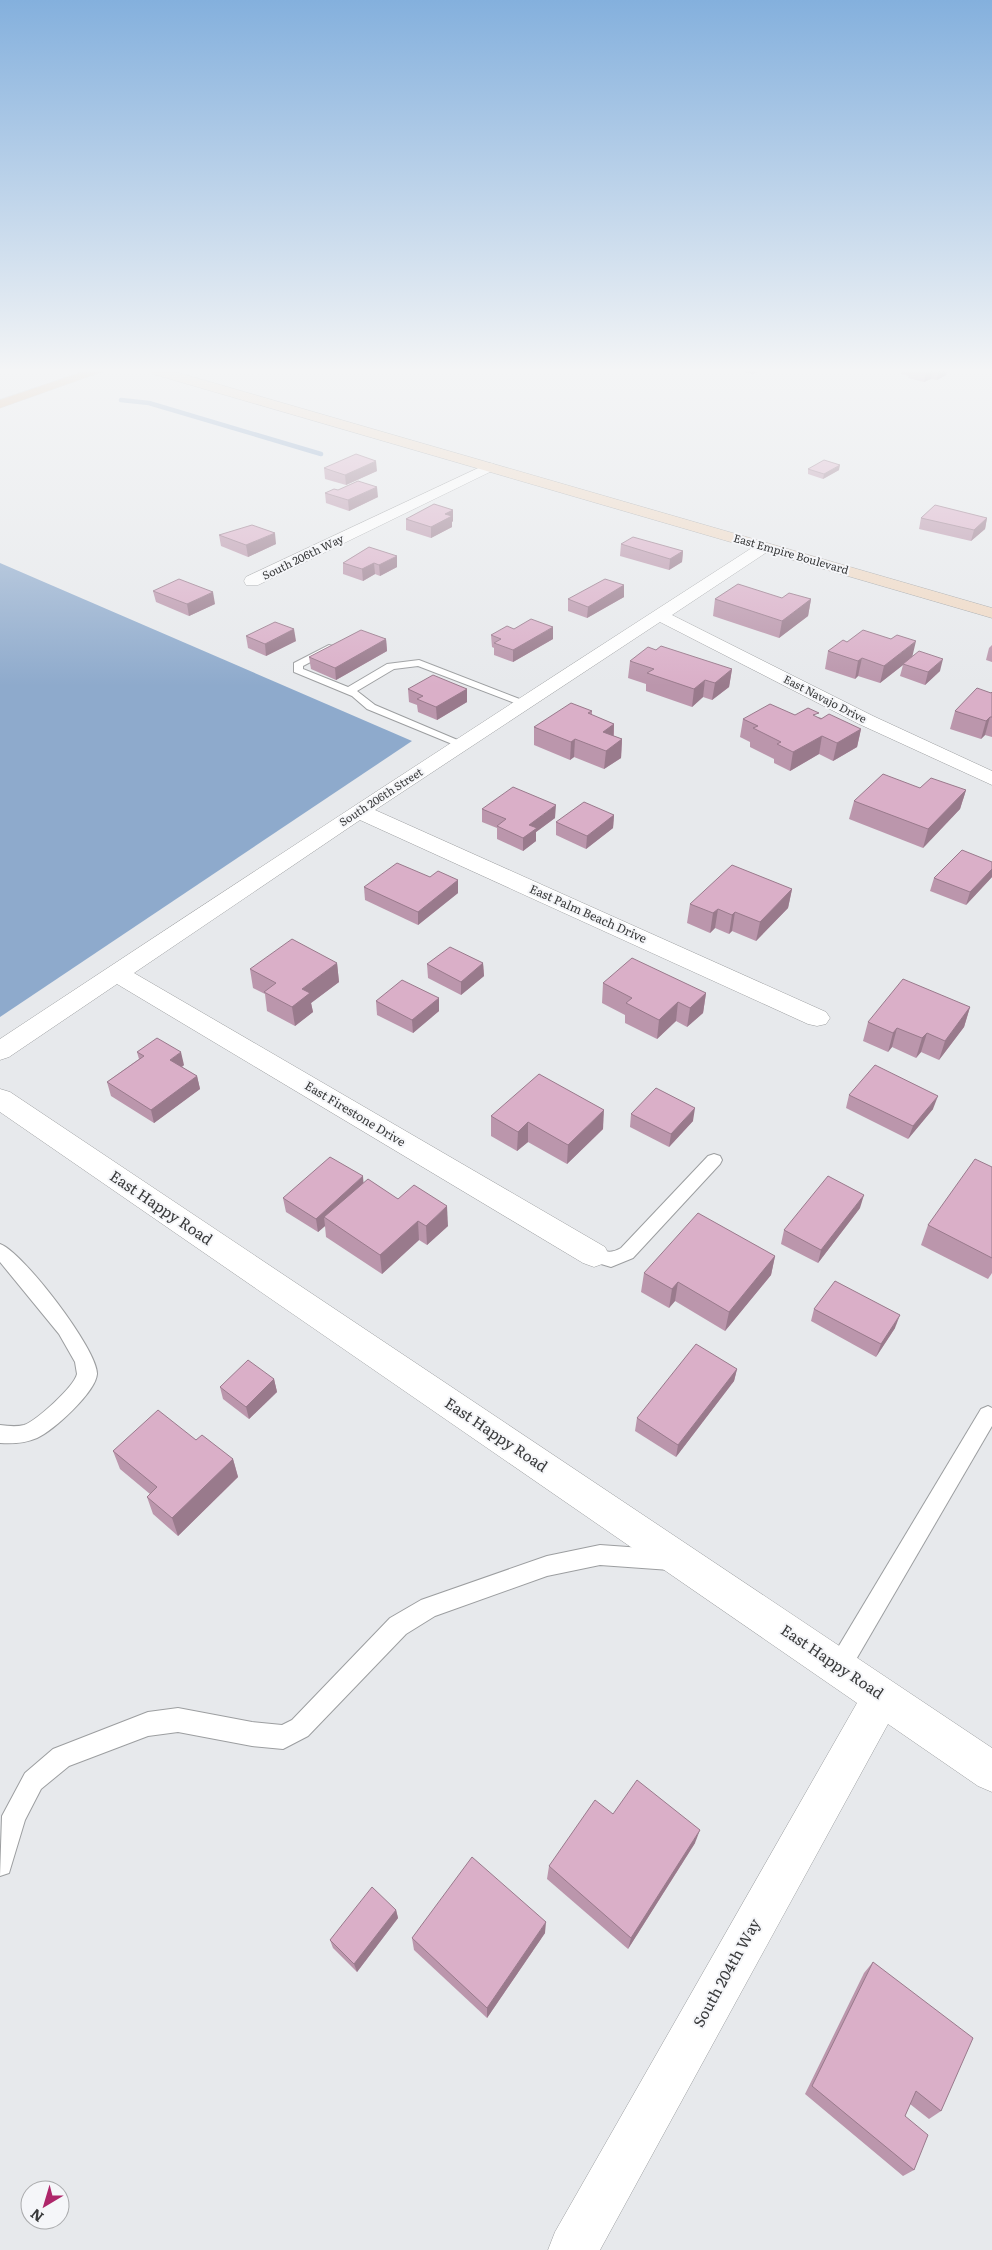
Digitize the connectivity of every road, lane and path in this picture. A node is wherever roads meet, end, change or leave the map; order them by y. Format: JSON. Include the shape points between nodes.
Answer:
{"nodes":[{"id":1,"x":470,"y":476,"type":"edge"},
{"id":2,"x":520,"y":476,"type":"edge"},
{"id":3,"x":764,"y":547,"type":"junction"},
{"id":4,"x":252,"y":582,"type":"dead end"},
{"id":5,"x":992,"y":613,"type":"edge"},
{"id":6,"x":659,"y":615,"type":"junction"},
{"id":7,"x":338,"y":643,"type":"edge"},
{"id":8,"x":349,"y":691,"type":"junction"},
{"id":9,"x":524,"y":703,"type":"junction"},
{"id":10,"x":461,"y":744,"type":"junction"},
{"id":11,"x":992,"y":779,"type":"edge"},
{"id":12,"x":359,"y":811,"type":"junction"},
{"id":13,"x":115,"y":972,"type":"junction"},
{"id":14,"x":817,"y":1018,"type":"dead end"},
{"id":15,"x":0,"y":1051,"type":"edge"},
{"id":16,"x":0,"y":1099,"type":"edge"},
{"id":17,"x":714,"y":1160,"type":"dead end"},
{"id":18,"x":0,"y":1252,"type":"edge"},
{"id":19,"x":594,"y":1255,"type":"joint"},
{"id":20,"x":988,"y":1416,"type":"dead end"},
{"id":21,"x":0,"y":1434,"type":"edge"},
{"id":22,"x":682,"y":1561,"type":"junction"},
{"id":23,"x":839,"y":1668,"type":"junction"},
{"id":24,"x":882,"y":1696,"type":"junction"},
{"id":25,"x":992,"y":1772,"type":"edge"},
{"id":26,"x":0,"y":1864,"type":"edge"},
{"id":27,"x":573,"y":2250,"type":"edge"}],
"edges":[{"from":1,"to":4,"type":"street","name":"South 206th Way"},
{"from":2,"to":3,"type":"main road","name":"East Empire Boulevard"},
{"from":3,"to":5,"type":"main road","name":"East Empire Boulevard"},
{"from":3,"to":6,"type":"street","name":"South 206th Street"},
{"from":6,"to":9,"type":"street","name":"South 206th Street"},
{"from":6,"to":11,"type":"street","name":"East Navajo Drive","via":[[866,720]]},
{"from":7,"to":8,"type":"lane","via":[[298,665],[298,670]]},
{"from":8,"to":9,"type":"lane","via":[[391,666],[419,663]]},
{"from":8,"to":10,"type":"lane","via":[[371,707]]},
{"from":9,"to":10,"type":"street","name":"South 206th Street"},
{"from":10,"to":12,"type":"street","name":"South 206th Street"},
{"from":12,"to":13,"type":"street","name":"South 206th Street"},
{"from":12,"to":14,"type":"street","name":"East Palm Beach Drive"},
{"from":13,"to":15,"type":"street","name":"South 206th Street"},
{"from":13,"to":19,"type":"street","name":"East Firestone Drive"},
{"from":16,"to":22,"type":"street","name":"East Happy Road"},
{"from":17,"to":19,"type":"lane","via":[[627,1253],[616,1260],[605,1261]]},
{"from":18,"to":21,"type":"lane","via":[[24,1274],[79,1346],[87,1364],[84,1384],[44,1424],[18,1436]]},
{"from":20,"to":23,"type":"lane"},
{"from":22,"to":23,"type":"street","name":"East Happy Road"},
{"from":22,"to":26,"type":"lane","via":[[600,1555],[547,1566],[429,1608],[398,1626],[300,1728],[283,1737],[178,1720],[148,1724],[61,1757],[33,1782],[14,1816]]},
{"from":23,"to":24,"type":"street","name":"East Happy Road"},
{"from":24,"to":25,"type":"street","name":"East Happy Road"},
{"from":24,"to":27,"type":"street","name":"South 204th Way"}]}
